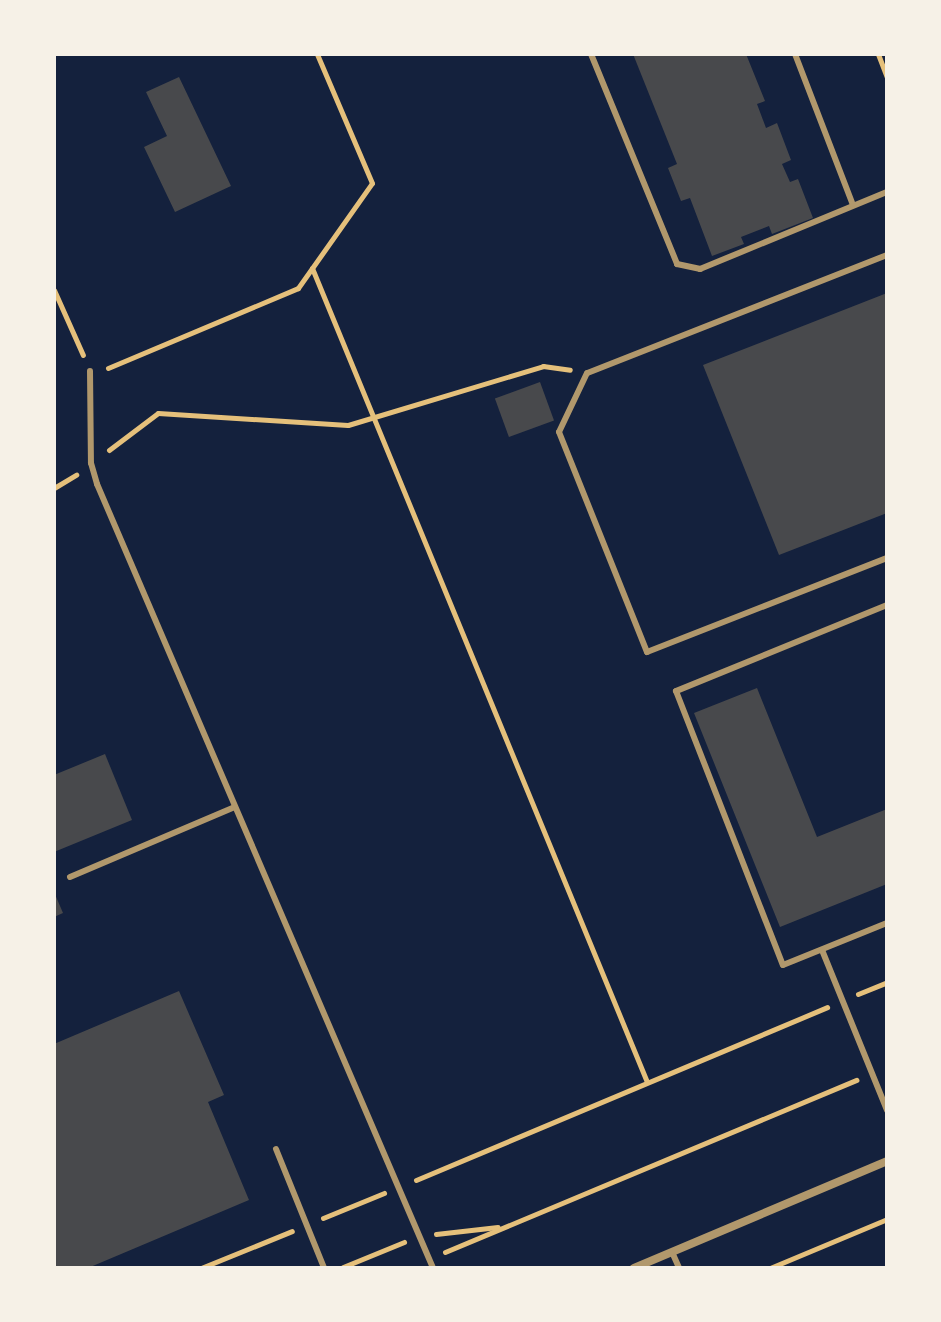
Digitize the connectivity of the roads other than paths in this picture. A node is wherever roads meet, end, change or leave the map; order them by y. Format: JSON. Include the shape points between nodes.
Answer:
{"nodes":[{"id":1,"x":591,"y":54,"type":"edge"},
{"id":2,"x":795,"y":54,"type":"edge"},
{"id":3,"x":887,"y":192,"type":"edge"},
{"id":4,"x":853,"y":205,"type":"junction"},
{"id":5,"x":887,"y":255,"type":"edge"},
{"id":6,"x":90,"y":373,"type":"road end"},
{"id":7,"x":887,"y":558,"type":"edge"},
{"id":8,"x":887,"y":605,"type":"edge"},
{"id":9,"x":235,"y":807,"type":"junction"},
{"id":10,"x":70,"y":877,"type":"dead end"},
{"id":11,"x":887,"y":923,"type":"edge"},
{"id":12,"x":822,"y":950,"type":"junction"},
{"id":13,"x":887,"y":1110,"type":"edge"},
{"id":14,"x":276,"y":1149,"type":"dead end"},
{"id":15,"x":887,"y":1161,"type":"edge"},
{"id":16,"x":672,"y":1252,"type":"junction"},
{"id":17,"x":324,"y":1268,"type":"edge"},
{"id":18,"x":433,"y":1268,"type":"edge"},
{"id":19,"x":634,"y":1268,"type":"edge"},
{"id":20,"x":679,"y":1268,"type":"edge"}],
"edges":[{"from":1,"to":4,"type":"lane","via":[[677,264],[700,269]]},
{"from":2,"to":4,"type":"lane"},
{"from":3,"to":4,"type":"lane"},
{"from":5,"to":7,"type":"lane","via":[[587,373],[559,432],[647,652]]},
{"from":6,"to":9,"type":"lane","via":[[91,463]]},
{"from":8,"to":12,"type":"lane","via":[[676,691],[783,965]]},
{"from":9,"to":10,"type":"lane"},
{"from":9,"to":18,"type":"lane"},
{"from":11,"to":12,"type":"lane"},
{"from":12,"to":13,"type":"lane"},
{"from":14,"to":17,"type":"lane"},
{"from":15,"to":16,"type":"street"},
{"from":16,"to":19,"type":"street"},
{"from":16,"to":20,"type":"lane"}]}
